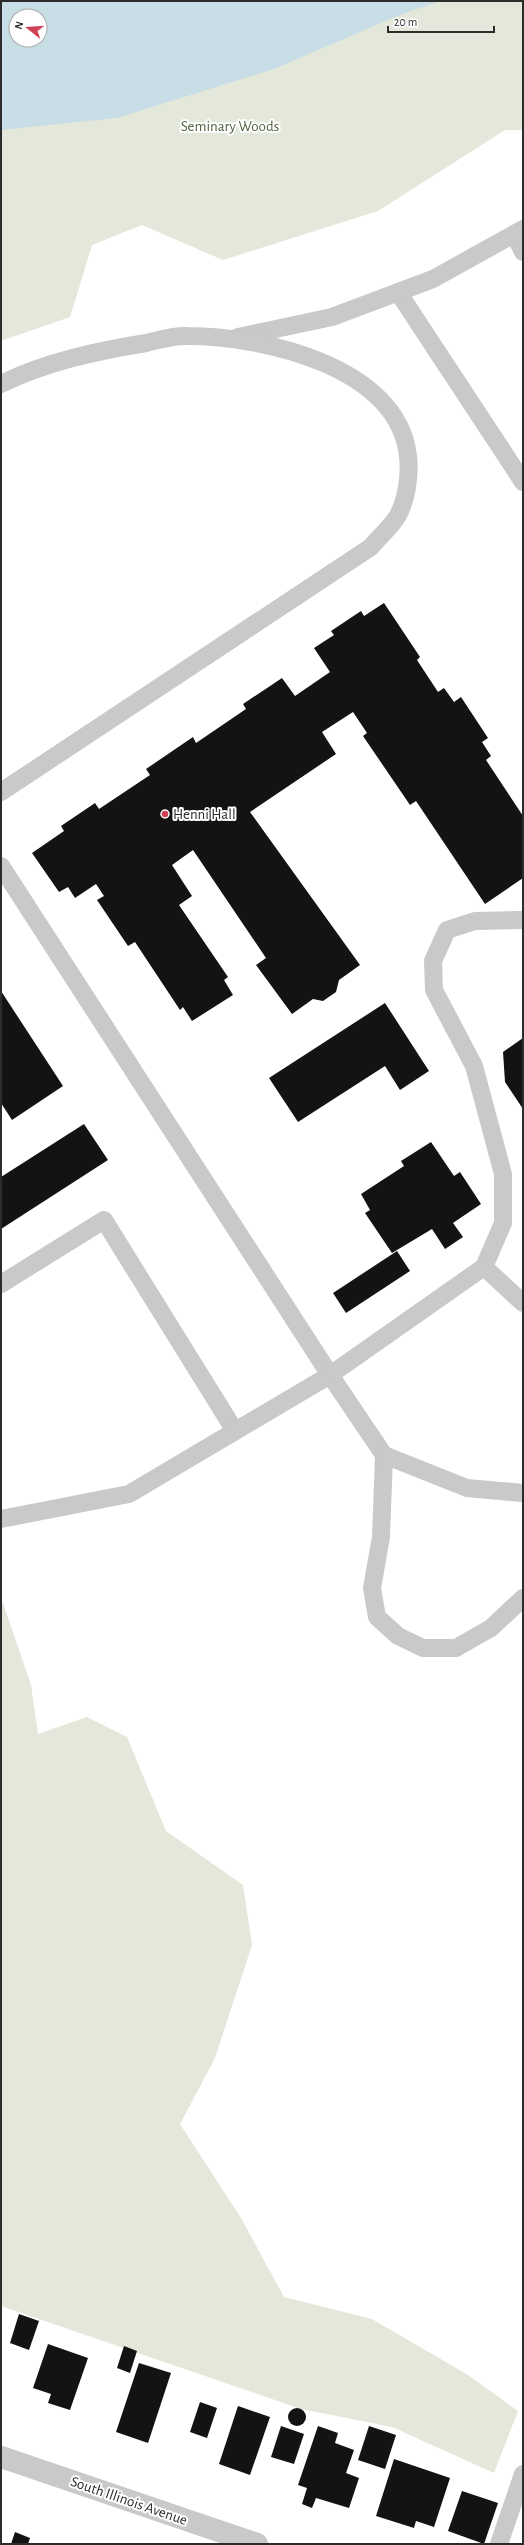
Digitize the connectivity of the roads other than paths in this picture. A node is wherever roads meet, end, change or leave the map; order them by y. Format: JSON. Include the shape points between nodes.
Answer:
{"nodes":[{"id":1,"x":518,"y":231,"type":"edge"},
{"id":2,"x":523,"y":252,"type":"edge"},
{"id":3,"x":398,"y":292,"type":"junction"},
{"id":4,"x":234,"y":338,"type":"junction"},
{"id":5,"x":1,"y":384,"type":"edge"},
{"id":6,"x":523,"y":482,"type":"edge"},
{"id":7,"x":1,"y":792,"type":"edge"},
{"id":8,"x":1,"y":866,"type":"edge"},
{"id":9,"x":523,"y":920,"type":"edge"},
{"id":10,"x":484,"y":1267,"type":"junction"},
{"id":11,"x":1,"y":1284,"type":"edge"},
{"id":12,"x":523,"y":1303,"type":"edge"},
{"id":13,"x":330,"y":1376,"type":"junction"},
{"id":14,"x":235,"y":1431,"type":"junction"},
{"id":15,"x":384,"y":1455,"type":"junction"},
{"id":16,"x":523,"y":1493,"type":"edge"},
{"id":17,"x":1,"y":1519,"type":"edge"},
{"id":18,"x":523,"y":1598,"type":"edge"},
{"id":19,"x":1,"y":2457,"type":"edge"},
{"id":20,"x":523,"y":2474,"type":"edge"},
{"id":21,"x":257,"y":2544,"type":"edge"},
{"id":22,"x":499,"y":2544,"type":"edge"}],
"edges":[{"from":1,"to":2,"type":"lane"},
{"from":1,"to":3,"type":"lane","via":[[433,279]]},
{"from":3,"to":4,"type":"lane","via":[[332,317]]},
{"from":3,"to":6,"type":"lane"},
{"from":4,"to":5,"type":"lane","via":[[186,336],[92,352]]},
{"from":4,"to":7,"type":"lane","via":[[306,356],[351,376],[385,403],[406,439],[410,475],[397,516],[371,547]]},
{"from":8,"to":13,"type":"lane"},
{"from":9,"to":10,"type":"lane","via":[[476,921],[447,930],[433,962],[434,990],[474,1066],[503,1174],[503,1223]]},
{"from":10,"to":12,"type":"lane"},
{"from":10,"to":13,"type":"lane"},
{"from":11,"to":14,"type":"lane","via":[[104,1220]]},
{"from":13,"to":14,"type":"lane"},
{"from":13,"to":15,"type":"lane"},
{"from":14,"to":17,"type":"lane","via":[[129,1494]]},
{"from":15,"to":16,"type":"lane","via":[[467,1488]]},
{"from":15,"to":18,"type":"lane","via":[[381,1537],[372,1588],[377,1617],[398,1636],[423,1648],[456,1648],[491,1628]]},
{"from":19,"to":21,"type":"street","name":"South Illinois Avenue"},
{"from":20,"to":22,"type":"lane"}]}
